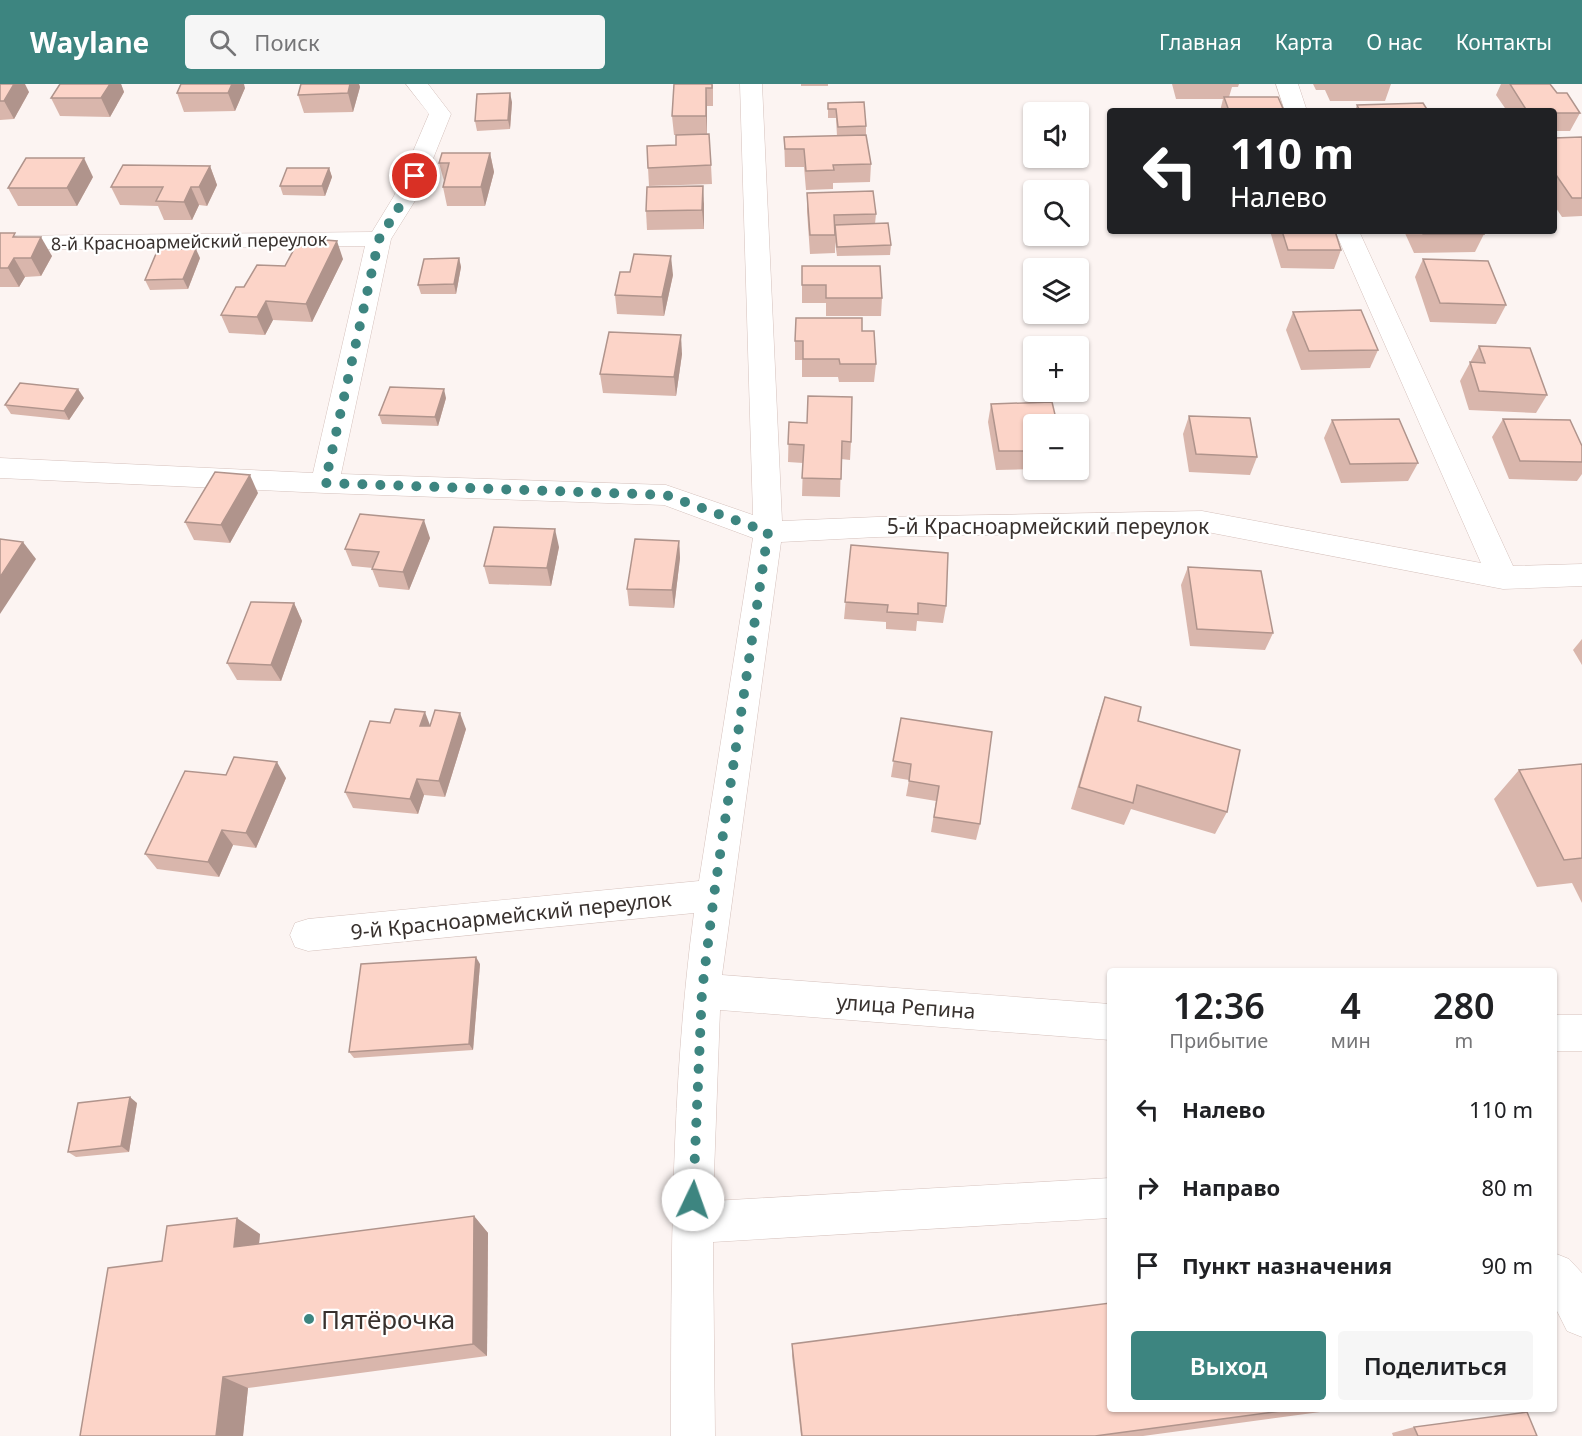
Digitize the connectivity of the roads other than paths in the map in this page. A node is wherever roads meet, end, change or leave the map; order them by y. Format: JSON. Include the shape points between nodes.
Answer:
{"nodes":[{"id":1,"x":417,"y":84,"type":"edge"},
{"id":2,"x":751,"y":84,"type":"edge"},
{"id":3,"x":1287,"y":84,"type":"edge"},
{"id":4,"x":1295,"y":108,"type":"edge"},
{"id":5,"x":1348,"y":234,"type":"edge"},
{"id":6,"x":379,"y":239,"type":"junction"},
{"id":7,"x":0,"y":243,"type":"edge"},
{"id":8,"x":0,"y":468,"type":"edge"},
{"id":9,"x":325,"y":483,"type":"junction"},
{"id":10,"x":768,"y":532,"type":"junction"},
{"id":11,"x":1582,"y":575,"type":"edge"},
{"id":12,"x":1503,"y":578,"type":"junction"},
{"id":13,"x":714,"y":895,"type":"junction"},
{"id":14,"x":308,"y":935,"type":"dead end"},
{"id":15,"x":702,"y":991,"type":"junction"},
{"id":16,"x":1107,"y":1022,"type":"edge"},
{"id":17,"x":1557,"y":1033,"type":"edge"},
{"id":18,"x":1582,"y":1033,"type":"edge"},
{"id":19,"x":1107,"y":1198,"type":"edge"},
{"id":20,"x":692,"y":1223,"type":"junction"},
{"id":21,"x":1557,"y":1277,"type":"edge"},
{"id":22,"x":1582,"y":1316,"type":"edge"},
{"id":23,"x":693,"y":1436,"type":"edge"}],
"edges":[{"from":1,"to":6,"type":"street","via":[[440,114],[406,196]]},
{"from":2,"to":10,"type":"street"},
{"from":3,"to":4,"type":"street"},
{"from":5,"to":12,"type":"street"},
{"from":6,"to":7,"type":"street","name":"8-й Красноармейский переулок"},
{"from":6,"to":9,"type":"street"},
{"from":8,"to":9,"type":"street"},
{"from":9,"to":10,"type":"street","via":[[666,495]]},
{"from":10,"to":12,"type":"street","name":"5-й Красноармейский переулок","via":[[1202,521]]},
{"from":10,"to":13,"type":"street"},
{"from":11,"to":12,"type":"street","name":"5-й Красноармейский переулок"},
{"from":13,"to":14,"type":"street","name":"9-й Красноармейский переулок"},
{"from":13,"to":15,"type":"street"},
{"from":15,"to":16,"type":"street","name":"улица Репина"},
{"from":15,"to":20,"type":"street"},
{"from":17,"to":18,"type":"street"},
{"from":19,"to":20,"type":"street"},
{"from":20,"to":23,"type":"street"},
{"from":21,"to":22,"type":"street","via":[[1573,1294]]}]}
